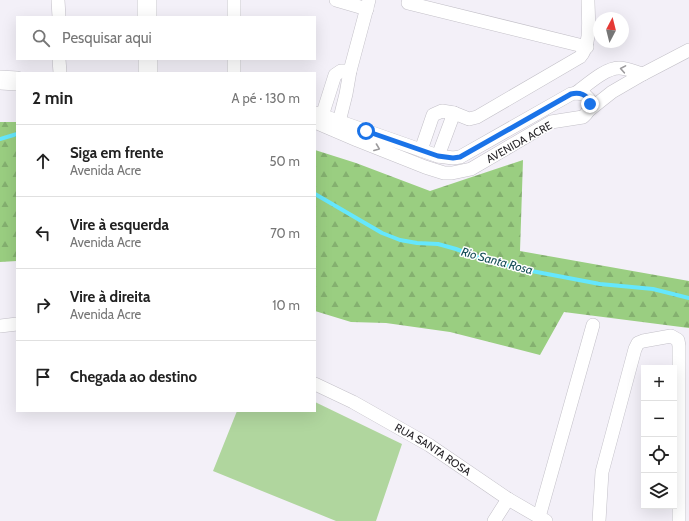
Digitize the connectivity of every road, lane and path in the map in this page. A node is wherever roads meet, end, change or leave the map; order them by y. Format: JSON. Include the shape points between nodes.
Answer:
{"nodes":[{"id":1,"x":58,"y":0,"type":"edge"},
{"id":2,"x":147,"y":0,"type":"edge"},
{"id":3,"x":234,"y":0,"type":"edge"},
{"id":4,"x":336,"y":0,"type":"edge"},
{"id":5,"x":588,"y":0,"type":"edge"},
{"id":6,"x":408,"y":2,"type":"dead end"},
{"id":7,"x":368,"y":4,"type":"edge"},
{"id":8,"x":59,"y":16,"type":"edge"},
{"id":9,"x":147,"y":16,"type":"edge"},
{"id":10,"x":234,"y":16,"type":"edge"},
{"id":11,"x":587,"y":47,"type":"junction"},
{"id":12,"x":689,"y":50,"type":"edge"},
{"id":13,"x":60,"y":60,"type":"edge"},
{"id":14,"x":148,"y":60,"type":"edge"},
{"id":15,"x":234,"y":60,"type":"edge"},
{"id":16,"x":350,"y":71,"type":"junction"},
{"id":17,"x":60,"y":72,"type":"edge"},
{"id":18,"x":148,"y":72,"type":"edge"},
{"id":19,"x":234,"y":72,"type":"edge"},
{"id":20,"x":603,"y":73,"type":"junction"},
{"id":21,"x":643,"y":74,"type":"junction"},
{"id":22,"x":0,"y":80,"type":"edge"},
{"id":23,"x":16,"y":81,"type":"edge"},
{"id":24,"x":612,"y":92,"type":"junction"},
{"id":25,"x":576,"y":93,"type":"junction"},
{"id":26,"x":588,"y":111,"type":"junction"},
{"id":27,"x":454,"y":113,"type":"junction"},
{"id":28,"x":317,"y":117,"type":"edge"},
{"id":29,"x":339,"y":122,"type":"junction"},
{"id":30,"x":420,"y":150,"type":"junction"},
{"id":31,"x":438,"y":156,"type":"junction"},
{"id":32,"x":16,"y":324,"type":"edge"},
{"id":33,"x":593,"y":325,"type":"dead end"},
{"id":34,"x":0,"y":326,"type":"edge"},
{"id":35,"x":316,"y":384,"type":"edge"},
{"id":36,"x":508,"y":499,"type":"junction"},
{"id":37,"x":543,"y":519,"type":"edge"},
{"id":38,"x":494,"y":521,"type":"edge"},
{"id":39,"x":599,"y":521,"type":"edge"},
{"id":40,"x":679,"y":521,"type":"edge"}],
"edges":[{"from":1,"to":8,"type":"street"},
{"from":2,"to":9,"type":"main road"},
{"from":3,"to":10,"type":"street"},
{"from":4,"to":7,"type":"street"},
{"from":5,"to":11,"type":"street"},
{"from":6,"to":11,"type":"street"},
{"from":7,"to":16,"type":"street"},
{"from":11,"to":27,"type":"street","via":[[580,57],[477,117],[469,118]]},
{"from":12,"to":21,"type":"street","name":"AVENIDA ACRE"},
{"from":13,"to":17,"type":"street"},
{"from":14,"to":18,"type":"main road"},
{"from":15,"to":19,"type":"street"},
{"from":16,"to":28,"type":"street","via":[[341,71],[335,75]]},
{"from":16,"to":29,"type":"street"},
{"from":21,"to":20,"type":"street","one_way":true,"via":[[621,68]]},
{"from":20,"to":24,"type":"street"},
{"from":20,"to":25,"type":"street","name":"AVENIDA ACRE"},
{"from":21,"to":24,"type":"street","name":"AVENIDA ACRE"},
{"from":22,"to":23,"type":"main road"},
{"from":24,"to":26,"type":"street","name":"AVENIDA ACRE"},
{"from":25,"to":26,"type":"street","via":[[584,94],[589,99]]},
{"from":25,"to":31,"type":"street","name":"AVENIDA ACRE","via":[[460,157]]},
{"from":28,"to":26,"type":"street","name":"AVENIDA ACRE","one_way":true,"via":[[357,140],[425,167],[452,173],[471,169],[551,122],[583,117]]},
{"from":27,"to":30,"type":"street","via":[[442,111],[434,115]]},
{"from":27,"to":31,"type":"street"},
{"from":28,"to":29,"type":"street","name":"AVENIDA ACRE"},
{"from":29,"to":30,"type":"street","name":"AVENIDA ACRE"},
{"from":30,"to":31,"type":"street","name":"AVENIDA ACRE"},
{"from":32,"to":34,"type":"street"},
{"from":33,"to":37,"type":"street"},
{"from":35,"to":36,"type":"street","name":"RUA SANTA ROSA","via":[[353,402],[429,445]]},
{"from":36,"to":37,"type":"street","name":"RUA SANTA ROSA"},
{"from":36,"to":38,"type":"street"},
{"from":39,"to":40,"type":"street","via":[[602,472],[635,349],[638,343],[643,341],[671,336],[678,340],[679,346]]}]}
